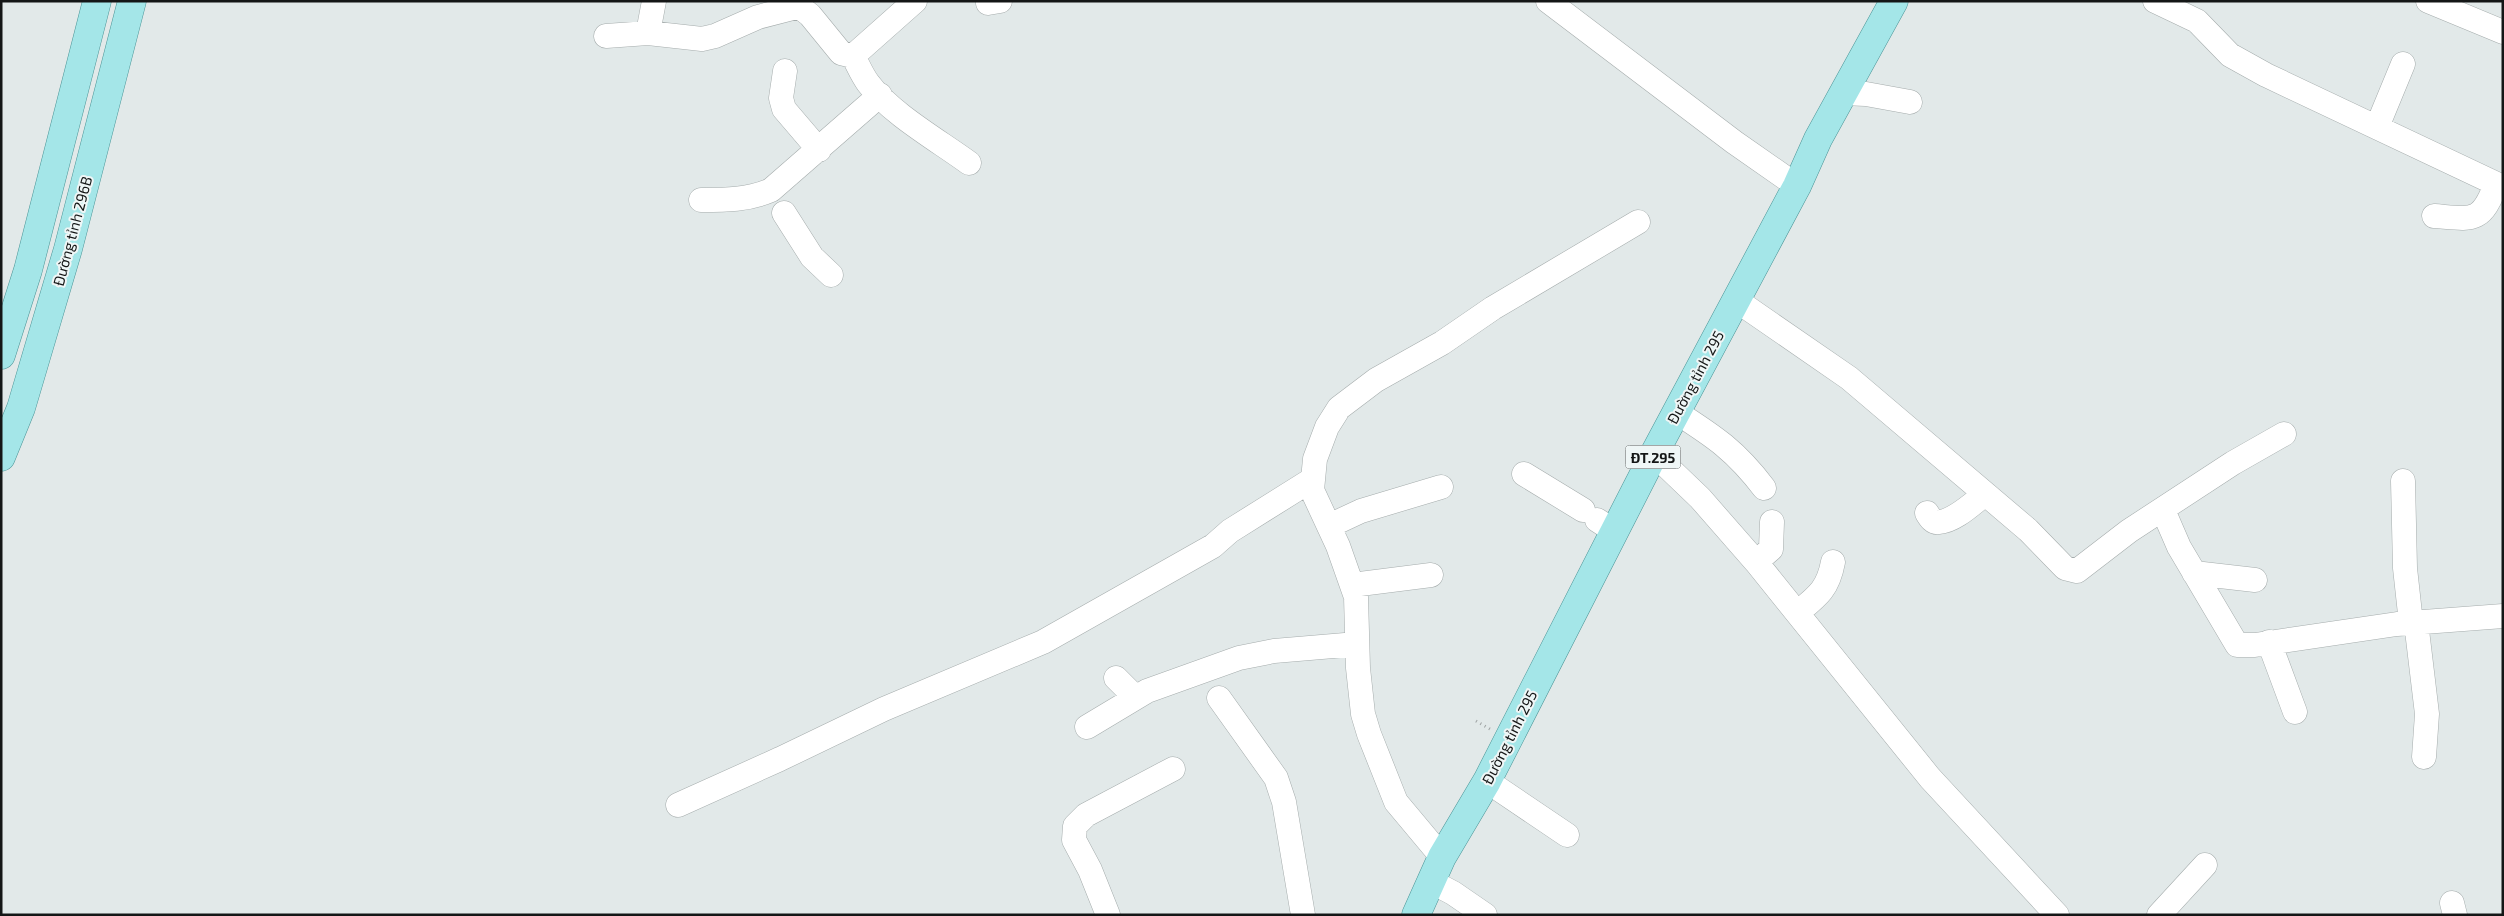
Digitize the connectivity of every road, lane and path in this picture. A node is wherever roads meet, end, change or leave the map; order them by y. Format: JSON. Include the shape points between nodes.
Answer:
{"nodes":[{"id":1,"x":96,"y":1,"type":"edge"},
{"id":2,"x":132,"y":1,"type":"edge"},
{"id":3,"x":654,"y":1,"type":"edge"},
{"id":4,"x":915,"y":1,"type":"edge"},
{"id":5,"x":1548,"y":1,"type":"edge"},
{"id":6,"x":1894,"y":1,"type":"edge"},
{"id":7,"x":2155,"y":1,"type":"edge"},
{"id":8,"x":2428,"y":1,"type":"edge"},
{"id":9,"x":794,"y":4,"type":"edge"},
{"id":10,"x":2503,"y":32,"type":"edge"},
{"id":11,"x":648,"y":34,"type":"junction"},
{"id":12,"x":606,"y":36,"type":"dead end"},
{"id":13,"x":853,"y":56,"type":"junction"},
{"id":14,"x":2403,"y":64,"type":"dead end"},
{"id":15,"x":785,"y":71,"type":"dead end"},
{"id":16,"x":1843,"y":93,"type":"junction"},
{"id":17,"x":880,"y":95,"type":"junction"},
{"id":18,"x":1910,"y":102,"type":"dead end"},
{"id":19,"x":2377,"y":127,"type":"junction"},
{"id":20,"x":819,"y":150,"type":"junction"},
{"id":21,"x":969,"y":163,"type":"dead end"},
{"id":22,"x":1797,"y":186,"type":"junction"},
{"id":23,"x":2499,"y":186,"type":"edge"},
{"id":24,"x":701,"y":200,"type":"dead end"},
{"id":25,"x":778,"y":201,"type":"junction"},
{"id":26,"x":2434,"y":216,"type":"dead end"},
{"id":27,"x":1638,"y":222,"type":"dead end"},
{"id":28,"x":831,"y":275,"type":"dead end"},
{"id":29,"x":1736,"y":300,"type":"junction"},
{"id":30,"x":1,"y":355,"type":"edge"},
{"id":31,"x":1676,"y":412,"type":"junction"},
{"id":32,"x":2284,"y":434,"type":"dead end"},
{"id":33,"x":1654,"y":454,"type":"junction"},
{"id":34,"x":1,"y":457,"type":"edge"},
{"id":35,"x":1524,"y":474,"type":"dead end"},
{"id":36,"x":1313,"y":479,"type":"junction"},
{"id":37,"x":2403,"y":481,"type":"dead end"},
{"id":38,"x":1441,"y":487,"type":"dead end"},
{"id":39,"x":1764,"y":488,"type":"dead end"},
{"id":40,"x":1985,"y":494,"type":"junction"},
{"id":41,"x":2163,"y":510,"type":"junction"},
{"id":42,"x":1927,"y":513,"type":"dead end"},
{"id":43,"x":1598,"y":520,"type":"junction"},
{"id":44,"x":1772,"y":522,"type":"dead end"},
{"id":45,"x":1329,"y":526,"type":"junction"},
{"id":46,"x":1756,"y":562,"type":"junction"},
{"id":47,"x":1833,"y":562,"type":"dead end"},
{"id":48,"x":2194,"y":573,"type":"junction"},
{"id":49,"x":1431,"y":575,"type":"dead end"},
{"id":50,"x":2255,"y":580,"type":"dead end"},
{"id":51,"x":1352,"y":585,"type":"junction"},
{"id":52,"x":1797,"y":613,"type":"junction"},
{"id":53,"x":2503,"y":616,"type":"edge"},
{"id":54,"x":2414,"y":622,"type":"junction"},
{"id":55,"x":2269,"y":642,"type":"junction"},
{"id":56,"x":1357,"y":644,"type":"junction"},
{"id":57,"x":1116,"y":678,"type":"dead end"},
{"id":58,"x":1135,"y":697,"type":"junction"},
{"id":59,"x":1219,"y":698,"type":"dead end"},
{"id":60,"x":2295,"y":712,"type":"dead end"},
{"id":61,"x":1087,"y":728,"type":"dead end"},
{"id":62,"x":2424,"y":757,"type":"dead end"},
{"id":63,"x":1173,"y":769,"type":"dead end"},
{"id":64,"x":1487,"y":780,"type":"junction"},
{"id":65,"x":678,"y":805,"type":"dead end"},
{"id":66,"x":1568,"y":835,"type":"dead end"},
{"id":67,"x":1442,"y":857,"type":"junction"},
{"id":68,"x":2205,"y":864,"type":"dead end"},
{"id":69,"x":1432,"y":882,"type":"junction"},
{"id":70,"x":1108,"y":915,"type":"edge"},
{"id":71,"x":1303,"y":915,"type":"edge"},
{"id":72,"x":1416,"y":915,"type":"edge"},
{"id":73,"x":1485,"y":915,"type":"edge"},
{"id":74,"x":2058,"y":915,"type":"edge"},
{"id":75,"x":2159,"y":915,"type":"edge"}],
"edges":[{"from":1,"to":30,"type":"main road","via":[[28,270]]},
{"from":2,"to":34,"type":"main road","name":"Đường tỉnh 296B","via":[[68,249],[21,408]]},
{"from":3,"to":11,"type":"street"},
{"from":4,"to":13,"type":"street"},
{"from":5,"to":22,"type":"street"},
{"from":6,"to":16,"type":"main road","name":"Đường tỉnh 295","number":"ĐT.295"},
{"from":7,"to":19,"type":"street","via":[[2197,21],[2230,55]]},
{"from":8,"to":10,"type":"street"},
{"from":9,"to":11,"type":"street","via":[[702,39]]},
{"from":9,"to":13,"type":"street","via":[[810,15],[842,53]]},
{"from":11,"to":12,"type":"street"},
{"from":13,"to":17,"type":"street","via":[[869,84]]},
{"from":14,"to":19,"type":"street"},
{"from":15,"to":20,"type":"street","via":[[781,98],[784,109]]},
{"from":16,"to":18,"type":"street"},
{"from":16,"to":22,"type":"main road","name":"Đường tỉnh 295","number":"ĐT.295"},
{"from":17,"to":20,"type":"street"},
{"from":17,"to":21,"type":"street"},
{"from":19,"to":23,"type":"street"},
{"from":20,"to":25,"type":"street"},
{"from":22,"to":29,"type":"main road","name":"Đường tỉnh 295","number":"ĐT.295"},
{"from":23,"to":26,"type":"street","via":[[2480,215],[2466,219]]},
{"from":24,"to":25,"type":"street","via":[[758,196]]},
{"from":25,"to":28,"type":"street","via":[[812,257]]},
{"from":27,"to":36,"type":"street","via":[[1376,380],[1339,408],[1327,426],[1315,459]]},
{"from":29,"to":31,"type":"main road","name":"Đường tỉnh 295","number":"ĐT.295"},
{"from":29,"to":40,"type":"street","via":[[1849,378]]},
{"from":31,"to":33,"type":"main road","name":"Đường tỉnh 295","number":"ĐT.295"},
{"from":31,"to":39,"type":"street","via":[[1722,442],[1745,463]]},
{"from":32,"to":41,"type":"street","via":[[2233,463]]},
{"from":33,"to":43,"type":"main road","name":"Đường tỉnh 295","number":"ĐT.295"},
{"from":33,"to":46,"type":"street","via":[[1700,498]]},
{"from":35,"to":43,"type":"street"},
{"from":36,"to":45,"type":"street","via":[[1312,490]]},
{"from":36,"to":65,"type":"street","via":[[1230,531],[1214,546],[1043,642],[884,709]]},
{"from":37,"to":54,"type":"street","via":[[2405,568]]},
{"from":38,"to":45,"type":"street","via":[[1361,511]]},
{"from":40,"to":41,"type":"street","via":[[2028,530],[2065,568],[2077,571],[2129,531]]},
{"from":40,"to":42,"type":"street","via":[[1939,522],[1933,521]]},
{"from":41,"to":48,"type":"street"},
{"from":43,"to":64,"type":"main road","name":"Đường tỉnh 295","number":"ĐT.295"},
{"from":44,"to":46,"type":"street","via":[[1771,549]]},
{"from":45,"to":51,"type":"street"},
{"from":46,"to":52,"type":"street"},
{"from":47,"to":52,"type":"street","via":[[1830,578],[1820,595]]},
{"from":48,"to":50,"type":"street"},
{"from":48,"to":55,"type":"street","via":[[2237,645]]},
{"from":49,"to":51,"type":"street"},
{"from":51,"to":56,"type":"street","via":[[1356,597]]},
{"from":52,"to":74,"type":"street","via":[[1930,778]]},
{"from":53,"to":54,"type":"street"},
{"from":54,"to":55,"type":"street"},
{"from":54,"to":62,"type":"street","via":[[2427,714]]},
{"from":55,"to":60,"type":"street"},
{"from":56,"to":58,"type":"street","via":[[1274,651],[1239,658]]},
{"from":56,"to":67,"type":"street","via":[[1363,714],[1372,743],[1396,802]]},
{"from":57,"to":58,"type":"street"},
{"from":58,"to":61,"type":"street"},
{"from":59,"to":71,"type":"street","via":[[1276,778],[1284,802]]},
{"from":63,"to":70,"type":"street","via":[[1086,815],[1075,826],[1074,840]]},
{"from":64,"to":66,"type":"street"},
{"from":64,"to":67,"type":"main road","name":"Đường tỉnh 295","number":"ĐT.295"},
{"from":67,"to":69,"type":"main road","name":"Đường tỉnh 295","number":"ĐT.295"},
{"from":68,"to":75,"type":"street"},
{"from":69,"to":72,"type":"main road","name":"Đường tỉnh 295","number":"ĐT.295"},
{"from":69,"to":73,"type":"street"}]}
